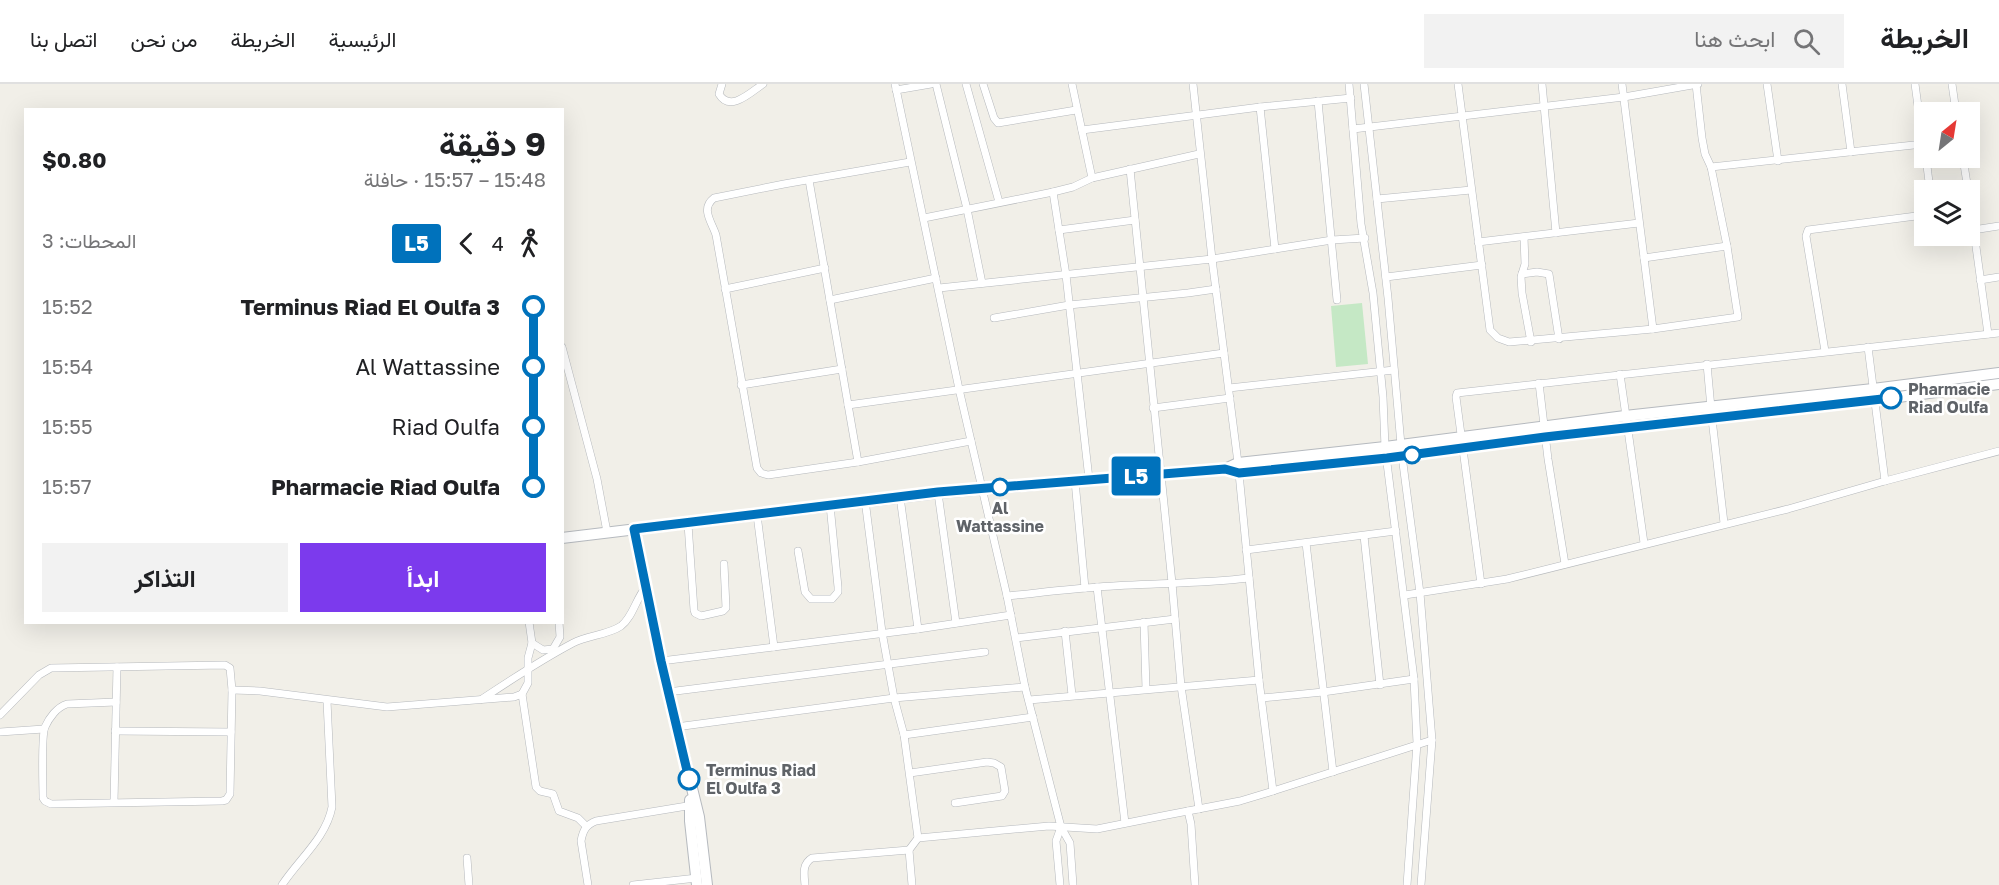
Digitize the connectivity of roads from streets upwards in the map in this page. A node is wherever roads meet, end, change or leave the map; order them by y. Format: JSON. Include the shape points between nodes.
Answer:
{"nodes":[{"id":1,"x":722,"y":84,"type":"edge"},
{"id":2,"x":763,"y":84,"type":"edge"},
{"id":3,"x":931,"y":84,"type":"edge"},
{"id":4,"x":936,"y":84,"type":"edge"},
{"id":5,"x":966,"y":84,"type":"edge"},
{"id":6,"x":983,"y":84,"type":"edge"},
{"id":7,"x":1072,"y":84,"type":"edge"},
{"id":8,"x":1193,"y":84,"type":"edge"},
{"id":9,"x":1349,"y":84,"type":"edge"},
{"id":10,"x":1364,"y":84,"type":"edge"},
{"id":11,"x":1458,"y":84,"type":"edge"},
{"id":12,"x":1542,"y":84,"type":"edge"},
{"id":13,"x":1622,"y":84,"type":"edge"},
{"id":14,"x":1697,"y":84,"type":"edge"},
{"id":15,"x":1767,"y":84,"type":"edge"},
{"id":16,"x":1842,"y":84,"type":"edge"},
{"id":17,"x":1915,"y":84,"type":"edge"},
{"id":18,"x":1952,"y":84,"type":"edge"},
{"id":19,"x":896,"y":87,"type":"edge"},
{"id":20,"x":1624,"y":97,"type":"junction"},
{"id":21,"x":1351,"y":98,"type":"junction"},
{"id":22,"x":1318,"y":101,"type":"junction"},
{"id":23,"x":1918,"y":102,"type":"edge"},
{"id":24,"x":1955,"y":102,"type":"edge"},
{"id":25,"x":1260,"y":107,"type":"junction"},
{"id":26,"x":1544,"y":107,"type":"junction"},
{"id":27,"x":1076,"y":110,"type":"junction"},
{"id":28,"x":1196,"y":115,"type":"junction"},
{"id":29,"x":1462,"y":117,"type":"junction"},
{"id":30,"x":1369,"y":126,"type":"junction"},
{"id":31,"x":1353,"y":129,"type":"junction"},
{"id":32,"x":1082,"y":130,"type":"junction"},
{"id":33,"x":1914,"y":148,"type":"edge"},
{"id":34,"x":1851,"y":152,"type":"junction"},
{"id":35,"x":1199,"y":154,"type":"junction"},
{"id":36,"x":1778,"y":160,"type":"junction"},
{"id":37,"x":910,"y":162,"type":"junction"},
{"id":38,"x":1711,"y":167,"type":"junction"},
{"id":39,"x":1130,"y":169,"type":"junction"},
{"id":40,"x":1092,"y":178,"type":"junction"},
{"id":41,"x":809,"y":180,"type":"junction"},
{"id":42,"x":1472,"y":190,"type":"junction"},
{"id":43,"x":1053,"y":192,"type":"junction"},
{"id":44,"x":1377,"y":199,"type":"junction"},
{"id":45,"x":999,"y":202,"type":"junction"},
{"id":46,"x":967,"y":209,"type":"junction"},
{"id":47,"x":1914,"y":216,"type":"edge"},
{"id":48,"x":924,"y":218,"type":"junction"},
{"id":49,"x":1135,"y":220,"type":"junction"},
{"id":50,"x":1639,"y":223,"type":"junction"},
{"id":51,"x":1999,"y":226,"type":"edge"},
{"id":52,"x":1980,"y":229,"type":"edge"},
{"id":53,"x":1059,"y":230,"type":"junction"},
{"id":54,"x":1556,"y":233,"type":"junction"},
{"id":55,"x":1524,"y":237,"type":"junction"},
{"id":56,"x":1365,"y":238,"type":"junction"},
{"id":57,"x":1332,"y":240,"type":"junction"},
{"id":58,"x":1479,"y":242,"type":"junction"},
{"id":59,"x":1727,"y":246,"type":"junction"},
{"id":60,"x":1975,"y":246,"type":"edge"},
{"id":61,"x":1275,"y":249,"type":"junction"},
{"id":62,"x":1644,"y":258,"type":"junction"},
{"id":63,"x":1212,"y":259,"type":"junction"},
{"id":64,"x":1482,"y":265,"type":"junction"},
{"id":65,"x":1139,"y":267,"type":"junction"},
{"id":66,"x":825,"y":268,"type":"junction"},
{"id":67,"x":1066,"y":274,"type":"junction"},
{"id":68,"x":1522,"y":274,"type":"junction"},
{"id":69,"x":1386,"y":277,"type":"junction"},
{"id":70,"x":1999,"y":277,"type":"edge"},
{"id":71,"x":936,"y":278,"type":"junction"},
{"id":72,"x":1980,"y":280,"type":"junction"},
{"id":73,"x":982,"y":283,"type":"junction"},
{"id":74,"x":939,"y":288,"type":"junction"},
{"id":75,"x":725,"y":289,"type":"junction"},
{"id":76,"x":1216,"y":289,"type":"junction"},
{"id":77,"x":1142,"y":297,"type":"junction"},
{"id":78,"x":830,"y":300,"type":"junction"},
{"id":79,"x":1337,"y":300,"type":"dead end"},
{"id":80,"x":1070,"y":305,"type":"junction"},
{"id":81,"x":994,"y":318,"type":"dead end"},
{"id":82,"x":1653,"y":329,"type":"junction"},
{"id":83,"x":1999,"y":333,"type":"edge"},
{"id":84,"x":1988,"y":334,"type":"junction"},
{"id":85,"x":1559,"y":339,"type":"junction"},
{"id":86,"x":1531,"y":342,"type":"junction"},
{"id":87,"x":1868,"y":347,"type":"junction"},
{"id":88,"x":1825,"y":351,"type":"junction"},
{"id":89,"x":1224,"y":353,"type":"junction"},
{"id":90,"x":564,"y":355,"type":"edge"},
{"id":91,"x":1149,"y":363,"type":"junction"},
{"id":92,"x":1707,"y":364,"type":"junction"},
{"id":93,"x":842,"y":369,"type":"junction"},
{"id":94,"x":1394,"y":370,"type":"junction"},
{"id":95,"x":1380,"y":372,"type":"junction"},
{"id":96,"x":1078,"y":373,"type":"junction"},
{"id":97,"x":1999,"y":373,"type":"edge"},
{"id":98,"x":1620,"y":374,"type":"junction"},
{"id":99,"x":1539,"y":383,"type":"junction"},
{"id":100,"x":1999,"y":384,"type":"edge"},
{"id":101,"x":741,"y":385,"type":"junction"},
{"id":102,"x":1229,"y":388,"type":"junction"},
{"id":103,"x":959,"y":389,"type":"junction"},
{"id":104,"x":1874,"y":395,"type":"junction"},
{"id":105,"x":1230,"y":398,"type":"junction"},
{"id":106,"x":848,"y":405,"type":"junction"},
{"id":107,"x":1153,"y":408,"type":"junction"},
{"id":108,"x":1710,"y":408,"type":"junction"},
{"id":109,"x":1625,"y":416,"type":"junction"},
{"id":110,"x":1712,"y":419,"type":"junction"},
{"id":111,"x":1628,"y":428,"type":"junction"},
{"id":112,"x":1545,"y":432,"type":"junction"},
{"id":113,"x":971,"y":441,"type":"junction"},
{"id":114,"x":1461,"y":442,"type":"junction"},
{"id":115,"x":1401,"y":444,"type":"junction"},
{"id":116,"x":1999,"y":451,"type":"edge"},
{"id":117,"x":1386,"y":452,"type":"junction"},
{"id":118,"x":1402,"y":456,"type":"junction"},
{"id":119,"x":858,"y":462,"type":"junction"},
{"id":120,"x":1238,"y":468,"type":"junction"},
{"id":121,"x":1160,"y":474,"type":"junction"},
{"id":122,"x":1089,"y":479,"type":"junction"},
{"id":123,"x":1075,"y":481,"type":"junction"},
{"id":124,"x":1884,"y":481,"type":"junction"},
{"id":125,"x":983,"y":489,"type":"junction"},
{"id":126,"x":938,"y":492,"type":"junction"},
{"id":127,"x":900,"y":497,"type":"junction"},
{"id":128,"x":865,"y":500,"type":"junction"},
{"id":129,"x":830,"y":505,"type":"junction"},
{"id":130,"x":757,"y":515,"type":"junction"},
{"id":131,"x":1724,"y":523,"type":"junction"},
{"id":132,"x":688,"y":524,"type":"junction"},
{"id":133,"x":634,"y":529,"type":"junction"},
{"id":134,"x":1396,"y":531,"type":"junction"},
{"id":135,"x":607,"y":532,"type":"junction"},
{"id":136,"x":1364,"y":536,"type":"junction"},
{"id":137,"x":564,"y":538,"type":"edge"},
{"id":138,"x":1306,"y":543,"type":"junction"},
{"id":139,"x":1644,"y":543,"type":"junction"},
{"id":140,"x":1246,"y":550,"type":"junction"},
{"id":141,"x":798,"y":551,"type":"dead end"},
{"id":142,"x":724,"y":564,"type":"dead end"},
{"id":143,"x":1565,"y":564,"type":"junction"},
{"id":144,"x":1249,"y":578,"type":"junction"},
{"id":145,"x":1172,"y":583,"type":"junction"},
{"id":146,"x":1481,"y":584,"type":"junction"},
{"id":147,"x":646,"y":587,"type":"junction"},
{"id":148,"x":1097,"y":587,"type":"junction"},
{"id":149,"x":1085,"y":588,"type":"junction"},
{"id":150,"x":1420,"y":593,"type":"junction"},
{"id":151,"x":1405,"y":595,"type":"junction"},
{"id":152,"x":1007,"y":596,"type":"junction"},
{"id":153,"x":1011,"y":615,"type":"junction"},
{"id":154,"x":1175,"y":619,"type":"junction"},
{"id":155,"x":1144,"y":622,"type":"junction"},
{"id":156,"x":956,"y":623,"type":"junction"},
{"id":157,"x":529,"y":624,"type":"edge"},
{"id":158,"x":560,"y":624,"type":"edge"},
{"id":159,"x":1102,"y":627,"type":"junction"},
{"id":160,"x":918,"y":629,"type":"junction"},
{"id":161,"x":1065,"y":632,"type":"junction"},
{"id":162,"x":882,"y":633,"type":"junction"},
{"id":163,"x":1016,"y":638,"type":"junction"},
{"id":164,"x":532,"y":643,"type":"junction"},
{"id":165,"x":774,"y":647,"type":"junction"},
{"id":166,"x":986,"y":652,"type":"dead end"},
{"id":167,"x":661,"y":661,"type":"junction"},
{"id":168,"x":888,"y":663,"type":"junction"},
{"id":169,"x":117,"y":667,"type":"junction"},
{"id":170,"x":529,"y":668,"type":"junction"},
{"id":171,"x":1414,"y":679,"type":"junction"},
{"id":172,"x":1259,"y":680,"type":"junction"},
{"id":173,"x":1380,"y":685,"type":"junction"},
{"id":174,"x":1181,"y":686,"type":"junction"},
{"id":175,"x":1025,"y":687,"type":"junction"},
{"id":176,"x":1146,"y":689,"type":"junction"},
{"id":177,"x":232,"y":690,"type":"junction"},
{"id":178,"x":668,"y":692,"type":"junction"},
{"id":179,"x":1110,"y":692,"type":"junction"},
{"id":180,"x":1323,"y":692,"type":"junction"},
{"id":181,"x":522,"y":694,"type":"junction"},
{"id":182,"x":1072,"y":695,"type":"junction"},
{"id":183,"x":894,"y":698,"type":"junction"},
{"id":184,"x":1262,"y":698,"type":"junction"},
{"id":185,"x":1029,"y":700,"type":"junction"},
{"id":186,"x":327,"y":701,"type":"junction"},
{"id":187,"x":480,"y":701,"type":"junction"},
{"id":188,"x":116,"y":702,"type":"junction"},
{"id":189,"x":0,"y":715,"type":"edge"},
{"id":190,"x":1033,"y":717,"type":"junction"},
{"id":191,"x":676,"y":727,"type":"junction"},
{"id":192,"x":44,"y":729,"type":"junction"},
{"id":193,"x":116,"y":731,"type":"junction"},
{"id":194,"x":0,"y":732,"type":"edge"},
{"id":195,"x":231,"y":732,"type":"junction"},
{"id":196,"x":904,"y":735,"type":"junction"},
{"id":197,"x":1431,"y":740,"type":"junction"},
{"id":198,"x":1417,"y":743,"type":"junction"},
{"id":199,"x":1333,"y":772,"type":"junction"},
{"id":200,"x":910,"y":773,"type":"junction"},
{"id":201,"x":1273,"y":791,"type":"junction"},
{"id":202,"x":114,"y":802,"type":"junction"},
{"id":203,"x":955,"y":803,"type":"dead end"},
{"id":204,"x":692,"y":805,"type":"junction"},
{"id":205,"x":1199,"y":809,"type":"junction"},
{"id":206,"x":1188,"y":811,"type":"junction"},
{"id":207,"x":1125,"y":823,"type":"junction"},
{"id":208,"x":586,"y":826,"type":"junction"},
{"id":209,"x":1061,"y":827,"type":"junction"},
{"id":210,"x":918,"y":838,"type":"junction"},
{"id":211,"x":909,"y":850,"type":"junction"},
{"id":212,"x":467,"y":858,"type":"dead end"},
{"id":213,"x":697,"y":882,"type":"edge"},
{"id":214,"x":282,"y":885,"type":"edge"},
{"id":215,"x":469,"y":885,"type":"edge"},
{"id":216,"x":588,"y":885,"type":"edge"},
{"id":217,"x":633,"y":885,"type":"edge"},
{"id":218,"x":707,"y":885,"type":"edge"},
{"id":219,"x":805,"y":885,"type":"edge"},
{"id":220,"x":912,"y":885,"type":"edge"},
{"id":221,"x":1060,"y":885,"type":"edge"},
{"id":222,"x":1073,"y":885,"type":"edge"},
{"id":223,"x":1195,"y":885,"type":"edge"},
{"id":224,"x":1407,"y":885,"type":"edge"},
{"id":225,"x":1421,"y":885,"type":"edge"}],
"edges":[{"from":1,"to":2,"type":"street","via":[[719,94],[730,103]]},
{"from":3,"to":19,"type":"street"},
{"from":4,"to":46,"type":"street"},
{"from":5,"to":45,"type":"street"},
{"from":6,"to":27,"type":"street","via":[[998,123]]},
{"from":7,"to":27,"type":"street"},
{"from":8,"to":28,"type":"street"},
{"from":9,"to":21,"type":"street"},
{"from":10,"to":30,"type":"street"},
{"from":11,"to":29,"type":"street"},
{"from":12,"to":26,"type":"street"},
{"from":13,"to":20,"type":"street"},
{"from":14,"to":20,"type":"street"},
{"from":14,"to":38,"type":"street","via":[[1702,138]]},
{"from":15,"to":36,"type":"street"},
{"from":16,"to":34,"type":"street"},
{"from":17,"to":23,"type":"street"},
{"from":18,"to":24,"type":"street"},
{"from":19,"to":37,"type":"street"},
{"from":20,"to":26,"type":"street"},
{"from":20,"to":50,"type":"street"},
{"from":21,"to":22,"type":"street"},
{"from":21,"to":31,"type":"street"},
{"from":22,"to":25,"type":"street"},
{"from":22,"to":57,"type":"street"},
{"from":25,"to":28,"type":"street"},
{"from":25,"to":61,"type":"street"},
{"from":26,"to":29,"type":"street"},
{"from":26,"to":54,"type":"street"},
{"from":27,"to":32,"type":"street"},
{"from":28,"to":32,"type":"street"},
{"from":28,"to":35,"type":"street"},
{"from":29,"to":30,"type":"street"},
{"from":29,"to":42,"type":"street"},
{"from":30,"to":31,"type":"street"},
{"from":30,"to":44,"type":"street"},
{"from":31,"to":56,"type":"street"},
{"from":32,"to":40,"type":"street"},
{"from":33,"to":34,"type":"street"},
{"from":34,"to":36,"type":"street"},
{"from":35,"to":39,"type":"street"},
{"from":35,"to":63,"type":"street"},
{"from":36,"to":38,"type":"street"},
{"from":37,"to":41,"type":"street"},
{"from":37,"to":48,"type":"street"},
{"from":38,"to":59,"type":"street"},
{"from":39,"to":40,"type":"street"},
{"from":39,"to":49,"type":"street"},
{"from":40,"to":43,"type":"street"},
{"from":41,"to":66,"type":"street"},
{"from":41,"to":75,"type":"street","via":[[710,201],[706,210],[716,235]]},
{"from":42,"to":44,"type":"street"},
{"from":42,"to":58,"type":"street"},
{"from":43,"to":45,"type":"street"},
{"from":43,"to":53,"type":"street"},
{"from":44,"to":69,"type":"street"},
{"from":45,"to":46,"type":"street"},
{"from":46,"to":48,"type":"street"},
{"from":46,"to":73,"type":"street"},
{"from":47,"to":88,"type":"street","via":[[1808,230]]},
{"from":48,"to":71,"type":"street"},
{"from":49,"to":53,"type":"street"},
{"from":49,"to":65,"type":"street"},
{"from":50,"to":54,"type":"street"},
{"from":50,"to":62,"type":"street"},
{"from":51,"to":52,"type":"street"},
{"from":53,"to":67,"type":"street"},
{"from":54,"to":55,"type":"street"},
{"from":55,"to":58,"type":"street"},
{"from":55,"to":68,"type":"street"},
{"from":56,"to":57,"type":"street"},
{"from":56,"to":95,"type":"street"},
{"from":57,"to":61,"type":"street"},
{"from":57,"to":79,"type":"street"},
{"from":58,"to":64,"type":"street"},
{"from":59,"to":62,"type":"street"},
{"from":59,"to":82,"type":"street","via":[[1738,317]]},
{"from":60,"to":72,"type":"street"},
{"from":61,"to":63,"type":"street"},
{"from":62,"to":82,"type":"street"},
{"from":63,"to":65,"type":"street"},
{"from":63,"to":76,"type":"street"},
{"from":64,"to":69,"type":"street"},
{"from":64,"to":86,"type":"street","via":[[1493,335],[1503,341]]},
{"from":65,"to":67,"type":"street"},
{"from":65,"to":77,"type":"street"},
{"from":66,"to":75,"type":"street"},
{"from":66,"to":78,"type":"street"},
{"from":67,"to":73,"type":"street"},
{"from":67,"to":80,"type":"street"},
{"from":68,"to":85,"type":"street","via":[[1549,274]]},
{"from":68,"to":86,"type":"street"},
{"from":69,"to":94,"type":"street"},
{"from":70,"to":72,"type":"street"},
{"from":71,"to":74,"type":"street"},
{"from":71,"to":78,"type":"street"},
{"from":72,"to":84,"type":"street"},
{"from":73,"to":74,"type":"street"},
{"from":74,"to":103,"type":"street"},
{"from":75,"to":101,"type":"street"},
{"from":76,"to":77,"type":"street"},
{"from":76,"to":89,"type":"street"},
{"from":77,"to":80,"type":"street"},
{"from":77,"to":91,"type":"street"},
{"from":78,"to":93,"type":"street"},
{"from":80,"to":81,"type":"street"},
{"from":80,"to":96,"type":"street"},
{"from":82,"to":85,"type":"street"},
{"from":83,"to":84,"type":"street"},
{"from":84,"to":87,"type":"street"},
{"from":85,"to":86,"type":"street"},
{"from":87,"to":88,"type":"street"},
{"from":87,"to":104,"type":"street"},
{"from":88,"to":92,"type":"street"},
{"from":89,"to":91,"type":"street"},
{"from":89,"to":102,"type":"street"},
{"from":90,"to":135,"type":"street"},
{"from":91,"to":96,"type":"street"},
{"from":91,"to":107,"type":"street"},
{"from":92,"to":98,"type":"street"},
{"from":92,"to":108,"type":"street"},
{"from":93,"to":101,"type":"street"},
{"from":93,"to":106,"type":"street"},
{"from":94,"to":95,"type":"street"},
{"from":94,"to":115,"type":"street"},
{"from":95,"to":102,"type":"street"},
{"from":95,"to":117,"type":"street"},
{"from":96,"to":103,"type":"street"},
{"from":96,"to":122,"type":"street"},
{"from":97,"to":104,"type":"street"},
{"from":98,"to":99,"type":"street"},
{"from":98,"to":109,"type":"street"},
{"from":99,"to":112,"type":"street"},
{"from":99,"to":114,"type":"street","via":[[1457,393]]},
{"from":100,"to":104,"type":"street"},
{"from":101,"to":119,"type":"street","via":[[761,473],[768,476]]},
{"from":102,"to":105,"type":"street"},
{"from":103,"to":106,"type":"street"},
{"from":103,"to":113,"type":"street"},
{"from":104,"to":108,"type":"street"},
{"from":104,"to":110,"type":"street"},
{"from":104,"to":124,"type":"street"},
{"from":105,"to":107,"type":"street"},
{"from":105,"to":120,"type":"street"},
{"from":106,"to":119,"type":"street"},
{"from":107,"to":121,"type":"street"},
{"from":108,"to":109,"type":"street"},
{"from":108,"to":110,"type":"street"},
{"from":109,"to":111,"type":"street"},
{"from":109,"to":112,"type":"street"},
{"from":110,"to":111,"type":"street"},
{"from":110,"to":131,"type":"street"},
{"from":111,"to":112,"type":"street"},
{"from":111,"to":139,"type":"street"},
{"from":112,"to":114,"type":"street"},
{"from":112,"to":143,"type":"street"},
{"from":113,"to":119,"type":"street"},
{"from":113,"to":125,"type":"street"},
{"from":114,"to":115,"type":"street"},
{"from":114,"to":118,"type":"street"},
{"from":114,"to":146,"type":"street"},
{"from":115,"to":117,"type":"street"},
{"from":115,"to":118,"type":"street"},
{"from":116,"to":124,"type":"street"},
{"from":117,"to":118,"type":"street"},
{"from":117,"to":120,"type":"street"},
{"from":117,"to":134,"type":"street"},
{"from":118,"to":150,"type":"street"},
{"from":120,"to":121,"type":"street"},
{"from":120,"to":140,"type":"street"},
{"from":121,"to":122,"type":"street"},
{"from":121,"to":145,"type":"street"},
{"from":122,"to":123,"type":"street"},
{"from":123,"to":125,"type":"street"},
{"from":123,"to":149,"type":"street"},
{"from":124,"to":131,"type":"street"},
{"from":125,"to":126,"type":"street"},
{"from":125,"to":152,"type":"street"},
{"from":126,"to":127,"type":"street"},
{"from":126,"to":156,"type":"street"},
{"from":127,"to":128,"type":"street"},
{"from":127,"to":160,"type":"street"},
{"from":128,"to":129,"type":"street"},
{"from":128,"to":162,"type":"street"},
{"from":129,"to":130,"type":"street"},
{"from":129,"to":141,"type":"street","via":[[838,587],[832,599],[808,597]]},
{"from":130,"to":132,"type":"street"},
{"from":130,"to":165,"type":"street"},
{"from":131,"to":139,"type":"street"},
{"from":132,"to":133,"type":"street"},
{"from":132,"to":142,"type":"street","via":[[695,613],[701,616],[726,608]]},
{"from":133,"to":135,"type":"street"},
{"from":133,"to":147,"type":"street"},
{"from":134,"to":136,"type":"street"},
{"from":134,"to":151,"type":"street"},
{"from":135,"to":137,"type":"street"},
{"from":136,"to":138,"type":"street"},
{"from":136,"to":173,"type":"street"},
{"from":138,"to":140,"type":"street"},
{"from":138,"to":180,"type":"street"},
{"from":139,"to":143,"type":"street"},
{"from":140,"to":144,"type":"street"},
{"from":143,"to":146,"type":"street"},
{"from":144,"to":145,"type":"street"},
{"from":144,"to":172,"type":"street"},
{"from":145,"to":148,"type":"street"},
{"from":145,"to":154,"type":"street"},
{"from":146,"to":150,"type":"street"},
{"from":147,"to":167,"type":"street"},
{"from":147,"to":170,"type":"street","via":[[621,626],[575,642]]},
{"from":148,"to":149,"type":"street"},
{"from":148,"to":159,"type":"street"},
{"from":149,"to":152,"type":"street"},
{"from":150,"to":151,"type":"street"},
{"from":150,"to":197,"type":"street"},
{"from":151,"to":171,"type":"street"},
{"from":152,"to":153,"type":"street"},
{"from":153,"to":156,"type":"street"},
{"from":153,"to":163,"type":"street"},
{"from":154,"to":155,"type":"street"},
{"from":154,"to":174,"type":"street"},
{"from":155,"to":159,"type":"street"},
{"from":155,"to":176,"type":"street"},
{"from":156,"to":160,"type":"street"},
{"from":157,"to":164,"type":"street"},
{"from":158,"to":164,"type":"street","via":[[560,637],[553,649],[543,651]]},
{"from":159,"to":161,"type":"street"},
{"from":159,"to":179,"type":"street"},
{"from":160,"to":162,"type":"street"},
{"from":161,"to":163,"type":"street"},
{"from":161,"to":182,"type":"street"},
{"from":162,"to":165,"type":"street"},
{"from":162,"to":168,"type":"street"},
{"from":163,"to":175,"type":"street"},
{"from":164,"to":170,"type":"street"},
{"from":165,"to":167,"type":"street"},
{"from":166,"to":168,"type":"street"},
{"from":167,"to":178,"type":"street"},
{"from":168,"to":178,"type":"street"},
{"from":168,"to":183,"type":"street"},
{"from":169,"to":177,"type":"street","via":[[225,665],[230,668]]},
{"from":169,"to":188,"type":"street"},
{"from":169,"to":189,"type":"street","via":[[51,668]]},
{"from":170,"to":181,"type":"street"},
{"from":170,"to":187,"type":"street"},
{"from":171,"to":173,"type":"street"},
{"from":171,"to":198,"type":"street"},
{"from":172,"to":174,"type":"street"},
{"from":172,"to":184,"type":"street"},
{"from":173,"to":180,"type":"street"},
{"from":174,"to":176,"type":"street"},
{"from":174,"to":205,"type":"street"},
{"from":175,"to":183,"type":"street"},
{"from":175,"to":185,"type":"street"},
{"from":176,"to":179,"type":"street"},
{"from":177,"to":186,"type":"street"},
{"from":177,"to":195,"type":"street"},
{"from":178,"to":191,"type":"street"},
{"from":179,"to":182,"type":"street"},
{"from":179,"to":207,"type":"street"},
{"from":180,"to":184,"type":"street"},
{"from":180,"to":199,"type":"street"},
{"from":181,"to":187,"type":"street"},
{"from":181,"to":208,"type":"street","via":[[537,789],[553,794],[560,811]]},
{"from":182,"to":185,"type":"street"},
{"from":183,"to":191,"type":"street"},
{"from":183,"to":196,"type":"street"},
{"from":184,"to":201,"type":"street"},
{"from":185,"to":190,"type":"street"},
{"from":186,"to":187,"type":"street","via":[[387,707]]},
{"from":186,"to":214,"type":"street","via":[[330,817]]},
{"from":188,"to":192,"type":"street","via":[[63,705]]},
{"from":188,"to":193,"type":"street"},
{"from":190,"to":196,"type":"street"},
{"from":190,"to":209,"type":"street"},
{"from":191,"to":204,"type":"street"},
{"from":192,"to":194,"type":"street"},
{"from":192,"to":202,"type":"street","via":[[45,801]]},
{"from":193,"to":195,"type":"street"},
{"from":193,"to":202,"type":"street"},
{"from":195,"to":202,"type":"street","via":[[230,794],[226,800]]},
{"from":196,"to":200,"type":"street"},
{"from":197,"to":198,"type":"street"},
{"from":197,"to":225,"type":"street"},
{"from":198,"to":199,"type":"street"},
{"from":198,"to":224,"type":"street"},
{"from":199,"to":201,"type":"street"},
{"from":200,"to":203,"type":"street","via":[[987,762],[1001,767],[1005,791],[1002,796]]},
{"from":200,"to":210,"type":"street"},
{"from":201,"to":205,"type":"street"},
{"from":204,"to":208,"type":"street"},
{"from":204,"to":213,"type":"street"},
{"from":204,"to":218,"type":"street","via":[[703,845]]},
{"from":205,"to":206,"type":"street"},
{"from":206,"to":207,"type":"street"},
{"from":206,"to":223,"type":"street"},
{"from":207,"to":209,"type":"street","via":[[1097,829]]},
{"from":208,"to":216,"type":"street","via":[[581,841]]},
{"from":209,"to":210,"type":"street"},
{"from":209,"to":221,"type":"street","via":[[1056,841]]},
{"from":209,"to":222,"type":"street","via":[[1070,843]]},
{"from":210,"to":211,"type":"street"},
{"from":211,"to":219,"type":"street","via":[[812,858],[804,871]]},
{"from":211,"to":220,"type":"street"},
{"from":212,"to":215,"type":"street"},
{"from":213,"to":217,"type":"street"}]}
